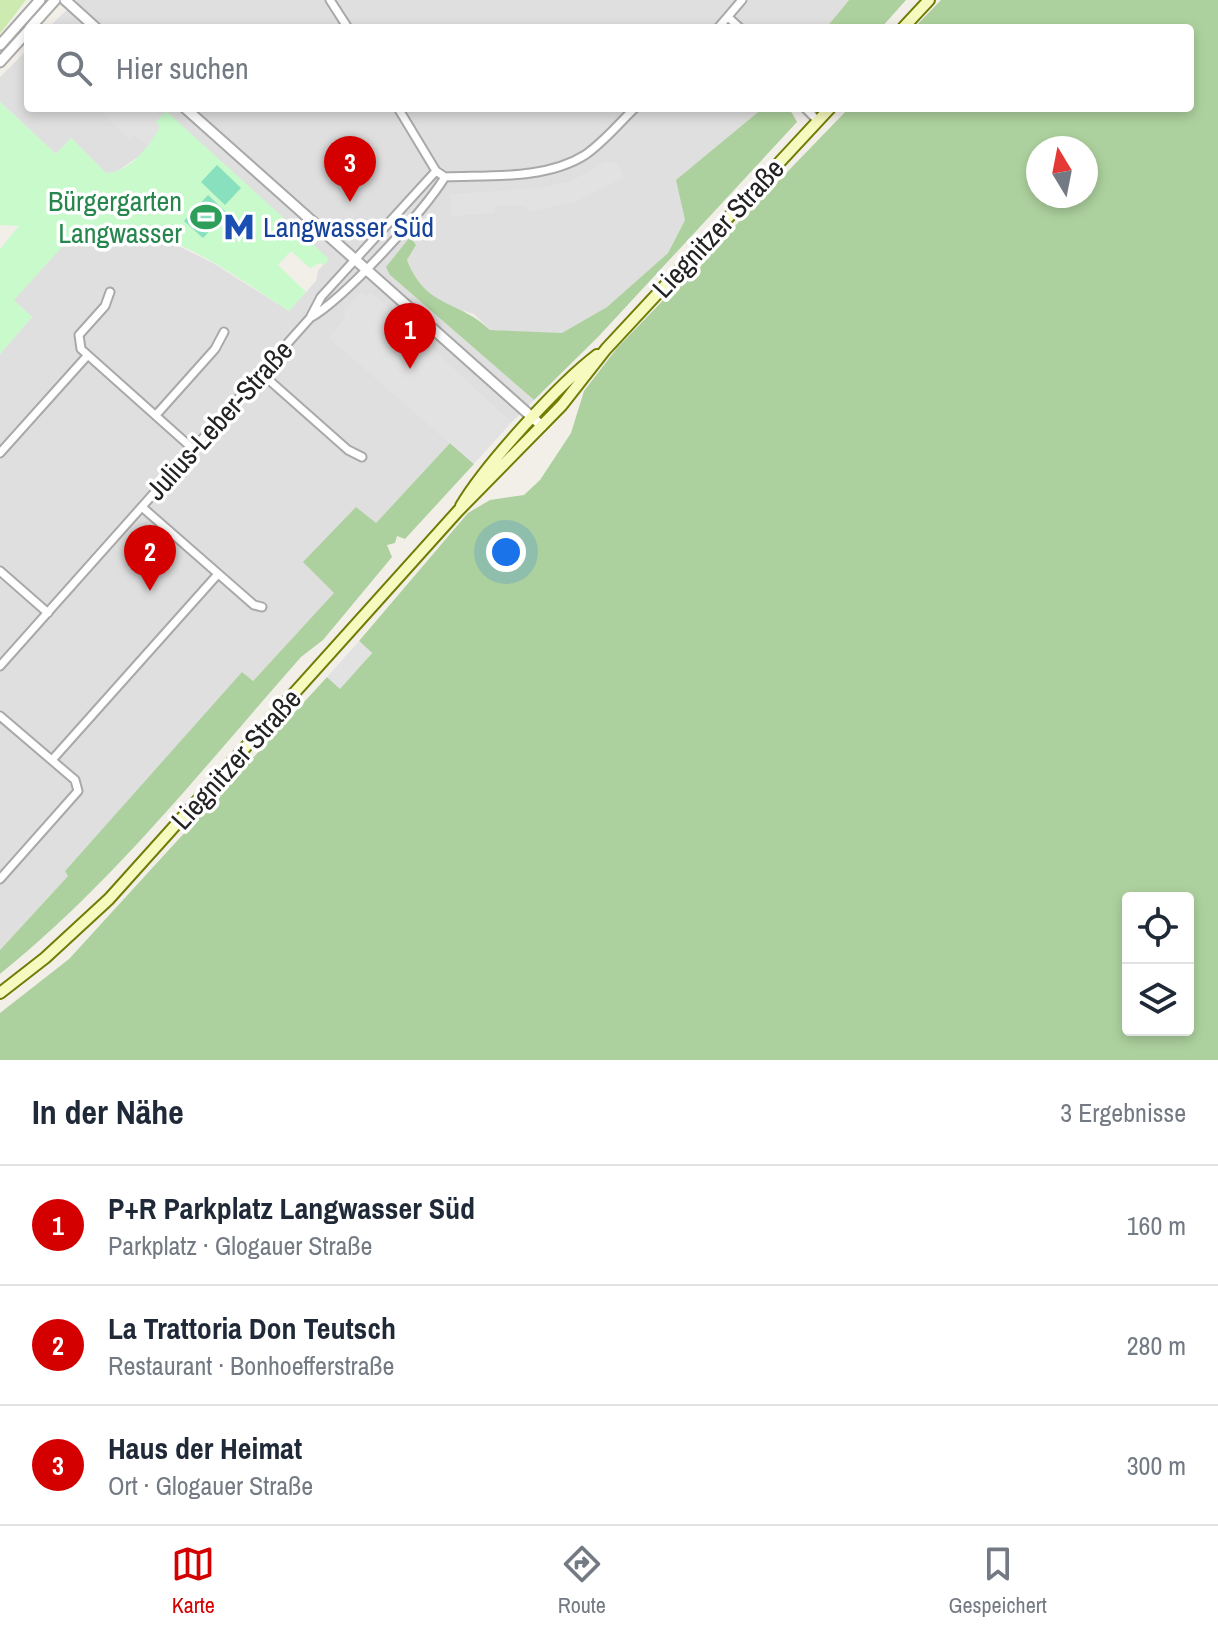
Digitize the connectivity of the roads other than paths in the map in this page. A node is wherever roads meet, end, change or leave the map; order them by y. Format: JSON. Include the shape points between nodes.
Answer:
{"nodes":[{"id":1,"x":40,"y":0,"type":"edge"},
{"id":2,"x":55,"y":0,"type":"edge"},
{"id":3,"x":65,"y":0,"type":"edge"},
{"id":4,"x":330,"y":0,"type":"edge"},
{"id":5,"x":742,"y":0,"type":"edge"},
{"id":6,"x":929,"y":0,"type":"edge"},
{"id":7,"x":728,"y":17,"type":"junction"},
{"id":8,"x":33,"y":24,"type":"edge"},
{"id":9,"x":92,"y":24,"type":"edge"},
{"id":10,"x":345,"y":24,"type":"edge"},
{"id":11,"x":722,"y":24,"type":"edge"},
{"id":12,"x":736,"y":24,"type":"edge"},
{"id":13,"x":907,"y":24,"type":"edge"},
{"id":14,"x":24,"y":35,"type":"edge"},
{"id":15,"x":0,"y":45,"type":"edge"},
{"id":16,"x":0,"y":62,"type":"edge"},
{"id":17,"x":190,"y":112,"type":"edge"},
{"id":18,"x":400,"y":112,"type":"edge"},
{"id":19,"x":631,"y":112,"type":"edge"},
{"id":20,"x":809,"y":112,"type":"edge"},
{"id":21,"x":826,"y":112,"type":"edge"},
{"id":22,"x":818,"y":121,"type":"junction"},
{"id":23,"x":436,"y":171,"type":"junction"},
{"id":24,"x":445,"y":177,"type":"junction"},
{"id":25,"x":357,"y":260,"type":"junction"},
{"id":26,"x":366,"y":267,"type":"junction"},
{"id":27,"x":110,"y":292,"type":"dead end"},
{"id":28,"x":310,"y":318,"type":"junction"},
{"id":29,"x":224,"y":332,"type":"dead end"},
{"id":30,"x":87,"y":356,"type":"junction"},
{"id":31,"x":261,"y":373,"type":"junction"},
{"id":32,"x":156,"y":415,"type":"junction"},
{"id":33,"x":538,"y":423,"type":"junction"},
{"id":34,"x":193,"y":449,"type":"junction"},
{"id":35,"x":0,"y":453,"type":"edge"},
{"id":36,"x":362,"y":457,"type":"dead end"},
{"id":37,"x":142,"y":507,"type":"junction"},
{"id":38,"x":0,"y":571,"type":"edge"},
{"id":39,"x":218,"y":574,"type":"junction"},
{"id":40,"x":262,"y":607,"type":"dead end"},
{"id":41,"x":48,"y":613,"type":"junction"},
{"id":42,"x":0,"y":666,"type":"edge"},
{"id":43,"x":0,"y":716,"type":"edge"},
{"id":44,"x":52,"y":760,"type":"junction"},
{"id":45,"x":0,"y":879,"type":"edge"},
{"id":46,"x":0,"y":993,"type":"edge"}],
"edges":[{"from":1,"to":15,"type":"street"},
{"from":2,"to":8,"type":"street"},
{"from":3,"to":9,"type":"street"},
{"from":4,"to":10,"type":"street"},
{"from":5,"to":7,"type":"street"},
{"from":6,"to":13,"type":"main road"},
{"from":7,"to":11,"type":"street"},
{"from":7,"to":12,"type":"street"},
{"from":14,"to":16,"type":"street"},
{"from":17,"to":25,"type":"street"},
{"from":18,"to":23,"type":"street"},
{"from":19,"to":24,"type":"street","via":[[593,149],[562,166],[541,172]]},
{"from":20,"to":22,"type":"street"},
{"from":21,"to":22,"type":"main road","name":"Liegnitzer Straße"},
{"from":22,"to":33,"type":"main road","name":"Liegnitzer Straße","via":[[606,349],[583,366]]},
{"from":23,"to":24,"type":"street"},
{"from":23,"to":25,"type":"street","name":"Julius-Leber-Straße"},
{"from":24,"to":26,"type":"street","name":"Julius-Leber-Straße"},
{"from":25,"to":26,"type":"street"},
{"from":25,"to":28,"type":"street","name":"Julius-Leber-Straße","via":[[321,297]]},
{"from":26,"to":28,"type":"street","name":"Julius-Leber-Straße"},
{"from":26,"to":33,"type":"street"},
{"from":27,"to":30,"type":"street","via":[[105,306],[79,335]]},
{"from":28,"to":31,"type":"street","name":"Julius-Leber-Straße"},
{"from":29,"to":32,"type":"street"},
{"from":30,"to":32,"type":"street"},
{"from":30,"to":35,"type":"street"},
{"from":31,"to":34,"type":"street","name":"Julius-Leber-Straße"},
{"from":31,"to":36,"type":"street"},
{"from":32,"to":34,"type":"street"},
{"from":33,"to":46,"type":"main road","name":"Liegnitzer Straße","via":[[469,492],[458,511],[109,899]]},
{"from":34,"to":37,"type":"street","name":"Julius-Leber-Straße"},
{"from":37,"to":39,"type":"street"},
{"from":37,"to":41,"type":"street","name":"Julius-Leber-Straße"},
{"from":38,"to":41,"type":"street"},
{"from":39,"to":40,"type":"street"},
{"from":39,"to":44,"type":"street"},
{"from":41,"to":42,"type":"street","name":"Julius-Leber-Straße"},
{"from":43,"to":44,"type":"street"},
{"from":44,"to":45,"type":"street","via":[[75,780],[78,791]]}]}
